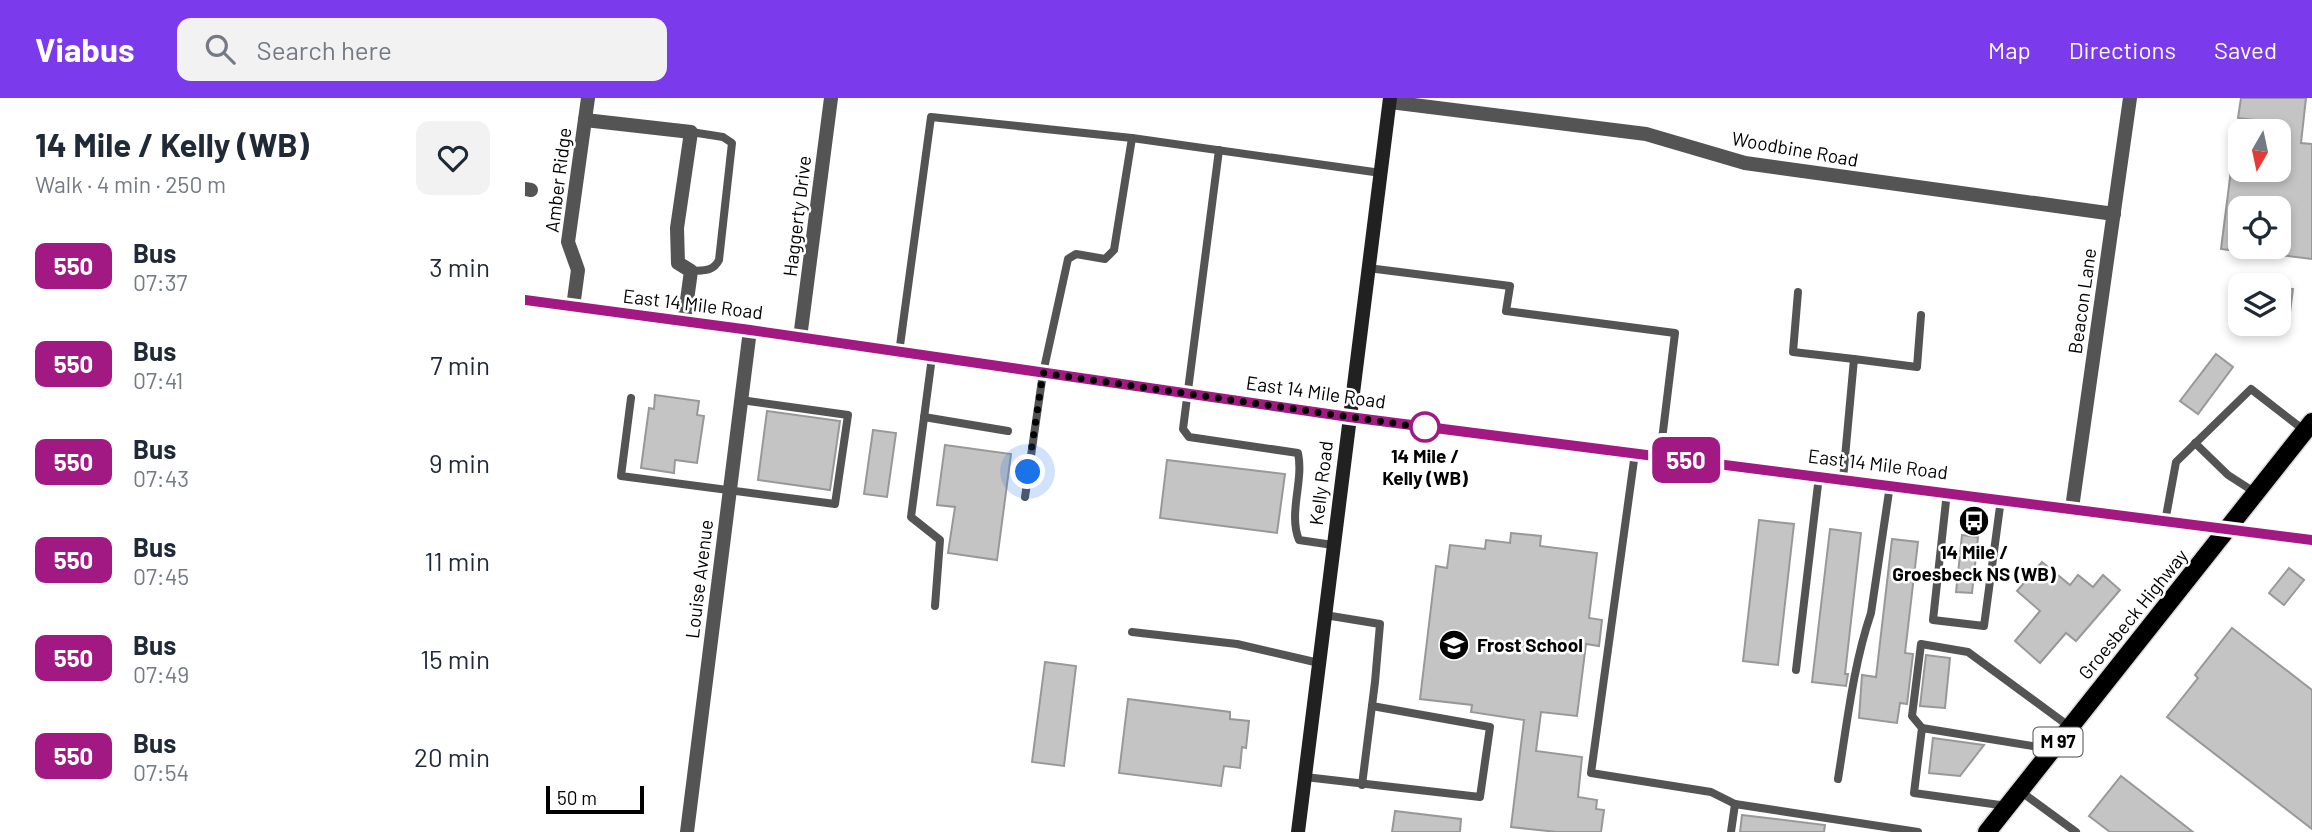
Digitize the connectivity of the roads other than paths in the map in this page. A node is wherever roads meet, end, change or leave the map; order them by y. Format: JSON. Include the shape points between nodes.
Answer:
{"nodes":[{"id":1,"x":588,"y":98,"type":"edge"},
{"id":2,"x":831,"y":98,"type":"edge"},
{"id":3,"x":2130,"y":98,"type":"edge"},
{"id":4,"x":1390,"y":100,"type":"edge"},
{"id":5,"x":585,"y":120,"type":"junction"},
{"id":6,"x":691,"y":132,"type":"junction"},
{"id":7,"x":1132,"y":138,"type":"junction"},
{"id":8,"x":1219,"y":150,"type":"junction"},
{"id":9,"x":1381,"y":173,"type":"junction"},
{"id":10,"x":2114,"y":214,"type":"junction"},
{"id":11,"x":1368,"y":268,"type":"junction"},
{"id":12,"x":691,"y":271,"type":"junction"},
{"id":13,"x":1798,"y":292,"type":"dead end"},
{"id":14,"x":525,"y":300,"type":"edge"},
{"id":15,"x":573,"y":307,"type":"junction"},
{"id":16,"x":1921,"y":315,"type":"dead end"},
{"id":17,"x":684,"y":322,"type":"junction"},
{"id":18,"x":750,"y":330,"type":"junction"},
{"id":19,"x":800,"y":338,"type":"junction"},
{"id":20,"x":899,"y":353,"type":"junction"},
{"id":21,"x":932,"y":357,"type":"junction"},
{"id":22,"x":1854,"y":359,"type":"junction"},
{"id":23,"x":1043,"y":373,"type":"junction"},
{"id":24,"x":1188,"y":393,"type":"junction"},
{"id":25,"x":631,"y":398,"type":"dead end"},
{"id":26,"x":741,"y":400,"type":"junction"},
{"id":27,"x":925,"y":417,"type":"junction"},
{"id":28,"x":1349,"y":417,"type":"junction"},
{"id":29,"x":2308,"y":427,"type":"edge"},
{"id":30,"x":1008,"y":431,"type":"dead end"},
{"id":31,"x":2195,"y":443,"type":"junction"},
{"id":32,"x":1635,"y":453,"type":"junction"},
{"id":33,"x":1660,"y":456,"type":"junction"},
{"id":34,"x":1819,"y":476,"type":"junction"},
{"id":35,"x":1843,"y":479,"type":"junction"},
{"id":36,"x":1890,"y":485,"type":"junction"},
{"id":37,"x":730,"y":491,"type":"junction"},
{"id":38,"x":1947,"y":492,"type":"junction"},
{"id":39,"x":2256,"y":493,"type":"junction"},
{"id":40,"x":1025,"y":497,"type":"dead end"},
{"id":41,"x":2001,"y":499,"type":"junction"},
{"id":42,"x":2072,"y":509,"type":"junction"},
{"id":43,"x":2165,"y":522,"type":"junction"},
{"id":44,"x":2227,"y":530,"type":"junction"},
{"id":45,"x":2312,"y":540,"type":"edge"},
{"id":46,"x":1333,"y":545,"type":"junction"},
{"id":47,"x":935,"y":606,"type":"dead end"},
{"id":48,"x":1325,"y":615,"type":"junction"},
{"id":49,"x":1132,"y":632,"type":"dead end"},
{"id":50,"x":1319,"y":663,"type":"junction"},
{"id":51,"x":1796,"y":670,"type":"dead end"},
{"id":52,"x":1372,"y":706,"type":"junction"},
{"id":53,"x":2070,"y":727,"type":"junction"},
{"id":54,"x":1922,"y":728,"type":"junction"},
{"id":55,"x":2052,"y":750,"type":"junction"},
{"id":56,"x":1305,"y":777,"type":"junction"},
{"id":57,"x":1838,"y":779,"type":"dead end"},
{"id":58,"x":1361,"y":785,"type":"junction"},
{"id":59,"x":2020,"y":791,"type":"junction"},
{"id":60,"x":1735,"y":804,"type":"junction"},
{"id":61,"x":2007,"y":806,"type":"junction"},
{"id":62,"x":687,"y":832,"type":"edge"},
{"id":63,"x":1298,"y":832,"type":"edge"},
{"id":64,"x":1731,"y":832,"type":"edge"},
{"id":65,"x":1919,"y":832,"type":"edge"},
{"id":66,"x":1987,"y":832,"type":"edge"},
{"id":67,"x":2076,"y":832,"type":"edge"}],
"edges":[{"from":1,"to":5,"type":"street","name":"Amber Ridge"},
{"from":2,"to":19,"type":"street","name":"Haggerty Drive"},
{"from":3,"to":10,"type":"street","name":"Beacon Lane"},
{"from":4,"to":9,"type":"main road","name":"Kelly Road"},
{"from":4,"to":10,"type":"street","name":"Woodbine Road","via":[[1646,134],[1745,163]]},
{"from":5,"to":6,"type":"street"},
{"from":5,"to":15,"type":"street","name":"Amber Ridge","via":[[568,242],[578,270]]},
{"from":6,"to":12,"type":"street","via":[[677,228],[678,263]]},
{"from":6,"to":12,"type":"lane","via":[[732,143],[719,260],[709,270]]},
{"from":7,"to":8,"type":"lane"},
{"from":7,"to":20,"type":"lane","via":[[930,117]]},
{"from":7,"to":23,"type":"lane","via":[[1116,246],[1105,258],[1076,254],[1068,260]]},
{"from":8,"to":9,"type":"lane"},
{"from":8,"to":24,"type":"lane"},
{"from":9,"to":11,"type":"main road","name":"Kelly Road"},
{"from":10,"to":42,"type":"street","name":"Beacon Lane"},
{"from":11,"to":28,"type":"main road","name":"Kelly Road"},
{"from":11,"to":33,"type":"lane","via":[[1510,285],[1506,311],[1675,333]]},
{"from":12,"to":17,"type":"street"},
{"from":13,"to":22,"type":"lane","via":[[1793,352]]},
{"from":14,"to":15,"type":"main road","name":"East 14 Mile Road"},
{"from":15,"to":17,"type":"main road","name":"East 14 Mile Road"},
{"from":16,"to":22,"type":"lane","via":[[1917,367]]},
{"from":17,"to":18,"type":"main road","name":"East 14 Mile Road"},
{"from":18,"to":19,"type":"main road","name":"East 14 Mile Road"},
{"from":18,"to":26,"type":"street","name":"Louise Avenue"},
{"from":19,"to":20,"type":"main road","name":"East 14 Mile Road"},
{"from":20,"to":21,"type":"main road","name":"East 14 Mile Road"},
{"from":21,"to":23,"type":"main road","name":"East 14 Mile Road"},
{"from":21,"to":27,"type":"lane"},
{"from":22,"to":35,"type":"lane"},
{"from":23,"to":24,"type":"main road","name":"East 14 Mile Road"},
{"from":23,"to":40,"type":"lane"},
{"from":24,"to":28,"type":"main road","name":"East 14 Mile Road"},
{"from":24,"to":46,"type":"lane","via":[[1183,429],[1189,437],[1298,453],[1301,467],[1294,528],[1300,540]]},
{"from":25,"to":37,"type":"lane","via":[[621,476]]},
{"from":26,"to":37,"type":"street","name":"Louise Avenue"},
{"from":26,"to":37,"type":"lane","via":[[848,415],[835,504]]},
{"from":27,"to":30,"type":"lane"},
{"from":27,"to":47,"type":"lane","via":[[911,517],[940,540]]},
{"from":28,"to":32,"type":"main road","name":"East 14 Mile Road"},
{"from":28,"to":46,"type":"main road","name":"Kelly Road"},
{"from":29,"to":31,"type":"lane","via":[[2251,389]]},
{"from":29,"to":39,"type":"main road","name":"Groesbeck Highway","number":"M 97"},
{"from":31,"to":39,"type":"lane","via":[[2228,475]]},
{"from":31,"to":43,"type":"lane","via":[[2176,462]]},
{"from":32,"to":33,"type":"main road","name":"East 14 Mile Road"},
{"from":32,"to":60,"type":"lane","via":[[1591,773],[1711,792]]},
{"from":33,"to":34,"type":"main road","name":"East 14 Mile Road"},
{"from":34,"to":35,"type":"main road","name":"East 14 Mile Road"},
{"from":34,"to":51,"type":"lane"},
{"from":35,"to":36,"type":"main road","name":"East 14 Mile Road"},
{"from":36,"to":38,"type":"main road","name":"East 14 Mile Road"},
{"from":36,"to":57,"type":"lane","via":[[1871,613]]},
{"from":37,"to":62,"type":"street","name":"Louise Avenue"},
{"from":38,"to":41,"type":"main road","name":"East 14 Mile Road"},
{"from":38,"to":41,"type":"lane","via":[[1933,620],[1984,626]]},
{"from":39,"to":44,"type":"main road","name":"Groesbeck Highway","number":"M 97"},
{"from":41,"to":42,"type":"main road","name":"East 14 Mile Road"},
{"from":42,"to":43,"type":"main road","name":"East 14 Mile Road"},
{"from":43,"to":44,"type":"main road","name":"East 14 Mile Road"},
{"from":44,"to":45,"type":"main road","name":"East 14 Mile Road"},
{"from":44,"to":53,"type":"main road","name":"Groesbeck Highway","number":"M 97"},
{"from":46,"to":48,"type":"main road","name":"Kelly Road"},
{"from":48,"to":50,"type":"main road","name":"Kelly Road"},
{"from":48,"to":52,"type":"lane","via":[[1380,624]]},
{"from":49,"to":50,"type":"lane","via":[[1237,644]]},
{"from":50,"to":56,"type":"main road","name":"Kelly Road"},
{"from":52,"to":58,"type":"lane"},
{"from":52,"to":58,"type":"lane","via":[[1490,727],[1480,797]]},
{"from":53,"to":54,"type":"lane","via":[[1968,652],[1921,644],[1912,716]]},
{"from":53,"to":55,"type":"main road","name":"Groesbeck Highway","number":"M 97"},
{"from":54,"to":55,"type":"lane"},
{"from":54,"to":61,"type":"lane","via":[[1914,793]]},
{"from":55,"to":59,"type":"main road","name":"Groesbeck Highway","number":"M 97"},
{"from":56,"to":58,"type":"lane"},
{"from":56,"to":63,"type":"main road","name":"Kelly Road"},
{"from":59,"to":61,"type":"main road","name":"Groesbeck Highway","number":"M 97"},
{"from":59,"to":67,"type":"lane"},
{"from":60,"to":64,"type":"lane"},
{"from":60,"to":65,"type":"lane"},
{"from":61,"to":66,"type":"main road","name":"Groesbeck Highway","number":"M 97"}]}
